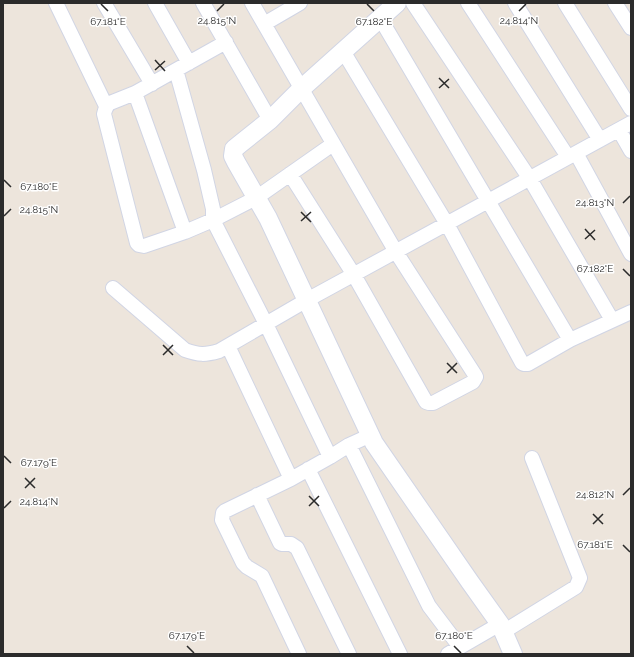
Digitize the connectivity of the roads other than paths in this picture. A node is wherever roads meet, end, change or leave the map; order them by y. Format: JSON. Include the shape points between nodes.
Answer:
{"nodes":[{"id":1,"x":56,"y":3,"type":"edge"},
{"id":2,"x":104,"y":3,"type":"edge"},
{"id":3,"x":155,"y":3,"type":"edge"},
{"id":4,"x":204,"y":3,"type":"edge"},
{"id":5,"x":252,"y":3,"type":"edge"},
{"id":6,"x":300,"y":3,"type":"edge"},
{"id":7,"x":397,"y":3,"type":"edge"},
{"id":8,"x":414,"y":3,"type":"edge"},
{"id":9,"x":468,"y":3,"type":"edge"},
{"id":10,"x":515,"y":3,"type":"edge"},
{"id":11,"x":565,"y":3,"type":"edge"},
{"id":12,"x":615,"y":3,"type":"edge"},
{"id":13,"x":380,"y":18,"type":"junction"},
{"id":14,"x":264,"y":24,"type":"junction"},
{"id":15,"x":631,"y":28,"type":"edge"},
{"id":16,"x":226,"y":42,"type":"junction"},
{"id":17,"x":343,"y":51,"type":"junction"},
{"id":18,"x":189,"y":63,"type":"junction"},
{"id":19,"x":176,"y":70,"type":"junction"},
{"id":20,"x":152,"y":84,"type":"junction"},
{"id":21,"x":301,"y":89,"type":"junction"},
{"id":22,"x":135,"y":93,"type":"junction"},
{"id":23,"x":106,"y":106,"type":"junction"},
{"id":24,"x":631,"y":109,"type":"edge"},
{"id":25,"x":270,"y":120,"type":"junction"},
{"id":26,"x":625,"y":126,"type":"edge"},
{"id":27,"x":600,"y":140,"type":"junction"},
{"id":28,"x":333,"y":144,"type":"junction"},
{"id":29,"x":631,"y":151,"type":"edge"},
{"id":30,"x":572,"y":155,"type":"junction"},
{"id":31,"x":290,"y":174,"type":"junction"},
{"id":32,"x":530,"y":179,"type":"junction"},
{"id":33,"x":256,"y":198,"type":"junction"},
{"id":34,"x":489,"y":201,"type":"junction"},
{"id":35,"x":213,"y":220,"type":"junction"},
{"id":36,"x":446,"y":224,"type":"junction"},
{"id":37,"x":184,"y":232,"type":"junction"},
{"id":38,"x":396,"y":252,"type":"junction"},
{"id":39,"x":631,"y":254,"type":"edge"},
{"id":40,"x":354,"y":275,"type":"junction"},
{"id":41,"x":113,"y":288,"type":"dead end"},
{"id":42,"x":307,"y":300,"type":"junction"},
{"id":43,"x":631,"y":312,"type":"edge"},
{"id":44,"x":612,"y":320,"type":"junction"},
{"id":45,"x":266,"y":324,"type":"junction"},
{"id":46,"x":570,"y":340,"type":"junction"},
{"id":47,"x":228,"y":346,"type":"junction"},
{"id":48,"x":371,"y":436,"type":"junction"},
{"id":49,"x":348,"y":445,"type":"junction"},
{"id":50,"x":330,"y":457,"type":"junction"},
{"id":51,"x":532,"y":458,"type":"dead end"},
{"id":52,"x":308,"y":469,"type":"junction"},
{"id":53,"x":291,"y":478,"type":"junction"},
{"id":54,"x":256,"y":495,"type":"junction"},
{"id":55,"x":502,"y":628,"type":"junction"},
{"id":56,"x":454,"y":650,"type":"edge"},
{"id":57,"x":299,"y":654,"type":"edge"},
{"id":58,"x":349,"y":654,"type":"edge"},
{"id":59,"x":400,"y":654,"type":"edge"},
{"id":60,"x":513,"y":654,"type":"edge"}],
"edges":[{"from":1,"to":23,"type":"street"},
{"from":2,"to":20,"type":"street"},
{"from":3,"to":18,"type":"street"},
{"from":4,"to":16,"type":"street"},
{"from":5,"to":14,"type":"street"},
{"from":6,"to":14,"type":"street"},
{"from":7,"to":13,"type":"street"},
{"from":8,"to":32,"type":"street"},
{"from":9,"to":30,"type":"street"},
{"from":10,"to":27,"type":"street"},
{"from":11,"to":24,"type":"street"},
{"from":12,"to":15,"type":"street"},
{"from":13,"to":17,"type":"street"},
{"from":13,"to":34,"type":"street"},
{"from":14,"to":21,"type":"street"},
{"from":16,"to":18,"type":"street"},
{"from":16,"to":25,"type":"street"},
{"from":17,"to":21,"type":"street"},
{"from":17,"to":36,"type":"street"},
{"from":18,"to":19,"type":"street"},
{"from":19,"to":20,"type":"street"},
{"from":19,"to":35,"type":"street","via":[[204,170]]},
{"from":20,"to":22,"type":"street"},
{"from":21,"to":25,"type":"street"},
{"from":21,"to":28,"type":"street"},
{"from":22,"to":23,"type":"street"},
{"from":22,"to":37,"type":"street"},
{"from":23,"to":37,"type":"street","via":[[104,114],[137,243],[144,246]]},
{"from":25,"to":33,"type":"street","via":[[234,150],[233,156]]},
{"from":26,"to":27,"type":"street"},
{"from":26,"to":29,"type":"street"},
{"from":27,"to":30,"type":"street"},
{"from":28,"to":31,"type":"street"},
{"from":28,"to":38,"type":"street"},
{"from":30,"to":32,"type":"street"},
{"from":30,"to":39,"type":"street"},
{"from":31,"to":33,"type":"street"},
{"from":31,"to":40,"type":"street"},
{"from":32,"to":34,"type":"street"},
{"from":32,"to":44,"type":"street"},
{"from":33,"to":35,"type":"street"},
{"from":33,"to":42,"type":"street"},
{"from":34,"to":36,"type":"street"},
{"from":34,"to":46,"type":"street"},
{"from":35,"to":37,"type":"street"},
{"from":35,"to":45,"type":"street"},
{"from":36,"to":38,"type":"street"},
{"from":36,"to":46,"type":"street","via":[[522,363],[528,364]]},
{"from":38,"to":40,"type":"street"},
{"from":38,"to":40,"type":"street","via":[[475,375],[473,382],[433,403],[426,402]]},
{"from":40,"to":42,"type":"street"},
{"from":41,"to":47,"type":"street","via":[[185,350],[206,354]]},
{"from":42,"to":45,"type":"street"},
{"from":42,"to":48,"type":"street"},
{"from":43,"to":44,"type":"street"},
{"from":44,"to":46,"type":"street"},
{"from":45,"to":47,"type":"street"},
{"from":45,"to":50,"type":"street"},
{"from":47,"to":53,"type":"street"},
{"from":48,"to":49,"type":"street"},
{"from":48,"to":55,"type":"street"},
{"from":49,"to":50,"type":"street"},
{"from":49,"to":56,"type":"street"},
{"from":50,"to":52,"type":"street"},
{"from":51,"to":55,"type":"street","via":[[580,578],[576,587]]},
{"from":52,"to":53,"type":"street"},
{"from":52,"to":59,"type":"street"},
{"from":53,"to":54,"type":"street"},
{"from":54,"to":57,"type":"street","via":[[225,511],[222,520],[243,563],[262,576]]},
{"from":54,"to":58,"type":"street","via":[[280,543],[292,544],[297,548]]},
{"from":55,"to":56,"type":"street"},
{"from":55,"to":60,"type":"street"}]}
